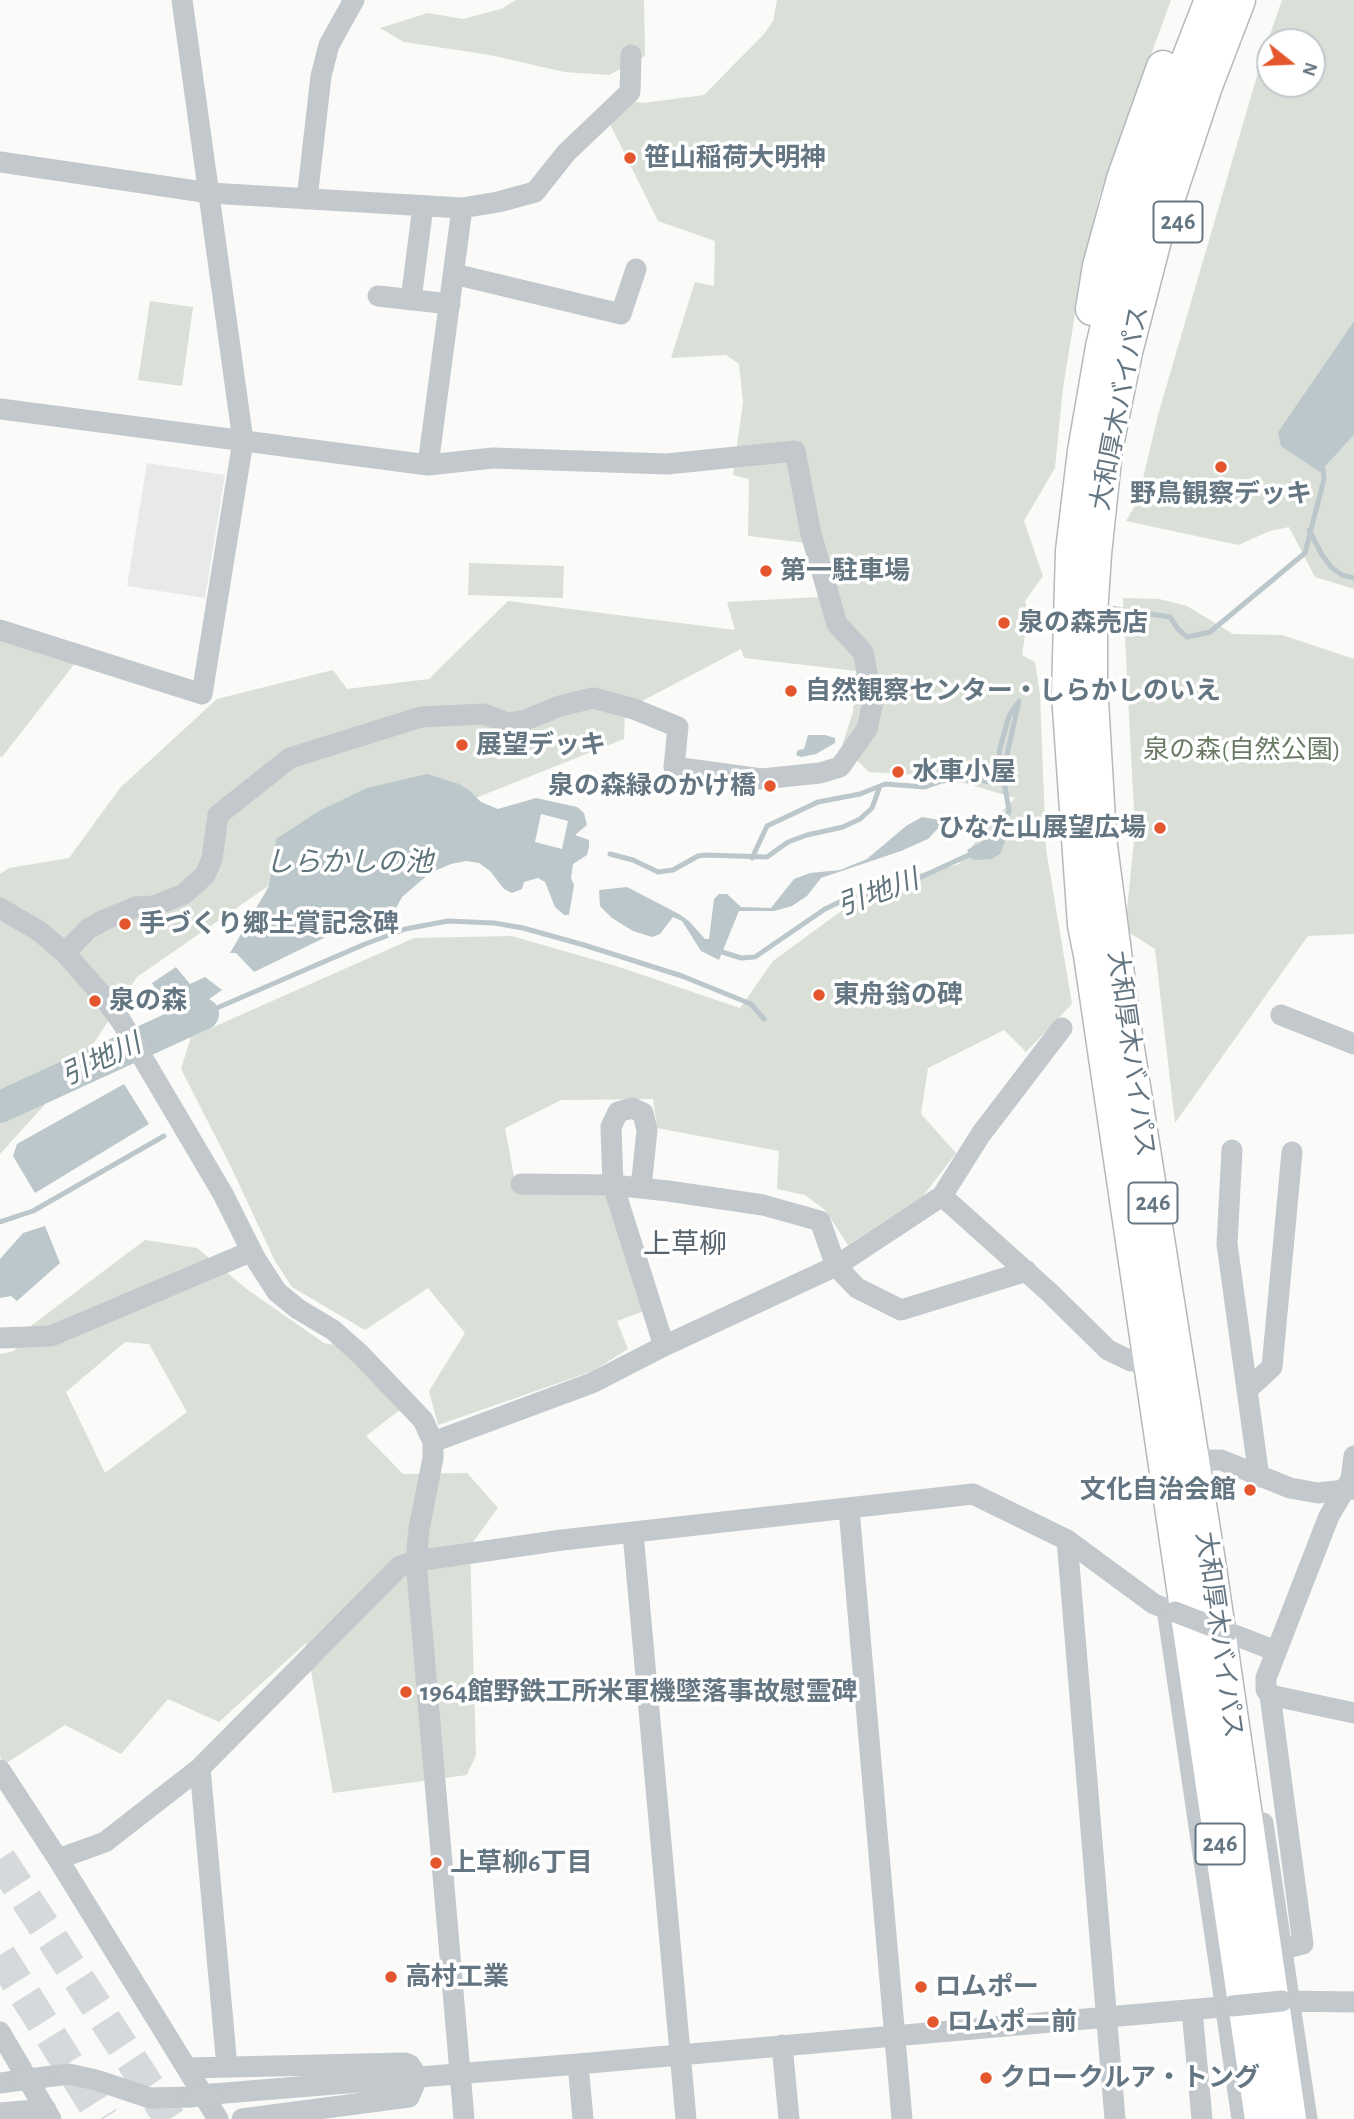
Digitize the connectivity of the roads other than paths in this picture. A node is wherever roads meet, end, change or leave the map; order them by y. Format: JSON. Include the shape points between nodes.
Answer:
{"nodes":[{"id":1,"x":183,"y":0,"type":"edge"},
{"id":2,"x":354,"y":0,"type":"edge"},
{"id":3,"x":1189,"y":0,"type":"edge"},
{"id":4,"x":1211,"y":0,"type":"edge"},
{"id":5,"x":1239,"y":0,"type":"edge"},
{"id":6,"x":1258,"y":0,"type":"edge"},
{"id":7,"x":631,"y":55,"type":"dead end"},
{"id":8,"x":1173,"y":141,"type":"junction"},
{"id":9,"x":0,"y":162,"type":"edge"},
{"id":10,"x":210,"y":193,"type":"junction"},
{"id":11,"x":307,"y":199,"type":"junction"},
{"id":12,"x":423,"y":206,"type":"junction"},
{"id":13,"x":461,"y":208,"type":"junction"},
{"id":14,"x":636,"y":269,"type":"dead end"},
{"id":15,"x":454,"y":274,"type":"junction"},
{"id":16,"x":378,"y":296,"type":"dead end"},
{"id":17,"x":411,"y":300,"type":"junction"},
{"id":18,"x":450,"y":304,"type":"junction"},
{"id":19,"x":0,"y":409,"type":"edge"},
{"id":20,"x":243,"y":441,"type":"junction"},
{"id":21,"x":1096,"y":451,"type":"junction"},
{"id":22,"x":428,"y":465,"type":"junction"},
{"id":23,"x":0,"y":630,"type":"edge"},
{"id":24,"x":1089,"y":838,"type":"junction"},
{"id":25,"x":0,"y":908,"type":"edge"},
{"id":26,"x":65,"y":953,"type":"junction"},
{"id":27,"x":1090,"y":955,"type":"junction"},
{"id":28,"x":1281,"y":1015,"type":"dead end"},
{"id":29,"x":1062,"y":1028,"type":"dead end"},
{"id":30,"x":1126,"y":1036,"type":"junction"},
{"id":31,"x":1354,"y":1044,"type":"edge"},
{"id":32,"x":1232,"y":1150,"type":"dead end"},
{"id":33,"x":1292,"y":1152,"type":"dead end"},
{"id":34,"x":521,"y":1184,"type":"dead end"},
{"id":35,"x":613,"y":1185,"type":"junction"},
{"id":36,"x":641,"y":1188,"type":"junction"},
{"id":37,"x":942,"y":1196,"type":"junction"},
{"id":38,"x":252,"y":1251,"type":"junction"},
{"id":39,"x":836,"y":1266,"type":"junction"},
{"id":40,"x":1027,"y":1271,"type":"junction"},
{"id":41,"x":0,"y":1338,"type":"edge"},
{"id":42,"x":664,"y":1346,"type":"junction"},
{"id":43,"x":1131,"y":1361,"type":"junction"},
{"id":44,"x":1248,"y":1389,"type":"junction"},
{"id":45,"x":433,"y":1442,"type":"junction"},
{"id":46,"x":1354,"y":1456,"type":"edge"},
{"id":47,"x":1208,"y":1460,"type":"junction"},
{"id":48,"x":1259,"y":1477,"type":"junction"},
{"id":49,"x":1349,"y":1490,"type":"edge"},
{"id":50,"x":849,"y":1509,"type":"junction"},
{"id":51,"x":633,"y":1533,"type":"junction"},
{"id":52,"x":1067,"y":1540,"type":"junction"},
{"id":53,"x":416,"y":1561,"type":"junction"},
{"id":54,"x":1171,"y":1611,"type":"junction"},
{"id":55,"x":1230,"y":1633,"type":"junction"},
{"id":56,"x":1276,"y":1651,"type":"junction"},
{"id":57,"x":1270,"y":1695,"type":"junction"},
{"id":58,"x":1354,"y":1713,"type":"edge"},
{"id":59,"x":200,"y":1768,"type":"junction"},
{"id":60,"x":0,"y":1770,"type":"edge"},
{"id":61,"x":58,"y":1859,"type":"junction"},
{"id":62,"x":1282,"y":1949,"type":"junction"},
{"id":63,"x":1286,"y":2001,"type":"junction"},
{"id":64,"x":1354,"y":2001,"type":"edge"},
{"id":65,"x":1228,"y":2006,"type":"junction"},
{"id":66,"x":1192,"y":2010,"type":"junction"},
{"id":67,"x":1106,"y":2018,"type":"junction"},
{"id":68,"x":895,"y":2036,"type":"junction"},
{"id":69,"x":3,"y":2044,"type":"edge"},
{"id":70,"x":782,"y":2045,"type":"junction"},
{"id":71,"x":680,"y":2056,"type":"junction"},
{"id":72,"x":578,"y":2064,"type":"junction"},
{"id":73,"x":228,"y":2067,"type":"junction"},
{"id":74,"x":188,"y":2068,"type":"junction"},
{"id":75,"x":460,"y":2074,"type":"junction"},
{"id":76,"x":418,"y":2077,"type":"junction"},
{"id":77,"x":11,"y":2082,"type":"edge"},
{"id":78,"x":341,"y":2112,"type":"edge"},
{"id":79,"x":0,"y":2113,"type":"edge"},
{"id":80,"x":37,"y":2114,"type":"edge"},
{"id":81,"x":218,"y":2119,"type":"edge"},
{"id":82,"x":243,"y":2119,"type":"edge"},
{"id":83,"x":464,"y":2119,"type":"edge"},
{"id":84,"x":583,"y":2119,"type":"edge"},
{"id":85,"x":686,"y":2119,"type":"edge"},
{"id":86,"x":789,"y":2119,"type":"edge"},
{"id":87,"x":902,"y":2119,"type":"edge"},
{"id":88,"x":1115,"y":2119,"type":"edge"},
{"id":89,"x":1202,"y":2119,"type":"edge"},
{"id":90,"x":1242,"y":2119,"type":"edge"},
{"id":91,"x":1261,"y":2119,"type":"edge"},
{"id":92,"x":1290,"y":2119,"type":"edge"},
{"id":93,"x":1307,"y":2119,"type":"edge"}],
"edges":[{"from":1,"to":10,"type":"street"},
{"from":2,"to":11,"type":"street","via":[[329,45],[321,76]]},
{"from":3,"to":21,"type":"highway","number":"246","via":[[1123,179],[1099,266],[1085,349]]},
{"from":4,"to":8,"type":"highway","name":"大和厚木バイパス","number":"246"},
{"from":5,"to":8,"type":"highway","name":"大和厚木バイパス","number":"246"},
{"from":6,"to":21,"type":"highway","number":"246","via":[[1188,190],[1144,342]]},
{"from":7,"to":13,"type":"street","via":[[630,92],[566,153],[535,192]]},
{"from":8,"to":21,"type":"highway","name":"大和厚木バイパス","number":"246","via":[[1156,236]]},
{"from":9,"to":10,"type":"street"},
{"from":10,"to":11,"type":"street"},
{"from":10,"to":20,"type":"street"},
{"from":11,"to":12,"type":"street"},
{"from":12,"to":13,"type":"street"},
{"from":12,"to":17,"type":"street"},
{"from":13,"to":15,"type":"street"},
{"from":14,"to":15,"type":"street","via":[[621,314]]},
{"from":15,"to":18,"type":"street"},
{"from":16,"to":17,"type":"street"},
{"from":17,"to":18,"type":"street"},
{"from":18,"to":22,"type":"street"},
{"from":19,"to":20,"type":"street"},
{"from":20,"to":22,"type":"street"},
{"from":20,"to":23,"type":"street","via":[[202,694]]},
{"from":21,"to":24,"type":"highway","name":"大和厚木バイパス","number":"246","via":[[1068,694]]},
{"from":22,"to":26,"type":"street","via":[[493,458],[667,464],[795,451],[811,534],[837,624],[863,652],[869,673],[873,701],[867,729],[840,766],[820,773],[762,779],[674,767],[678,727],[593,698],[507,723],[484,714],[421,717],[290,758],[218,815],[212,859],[205,875],[184,894],[154,906],[136,907],[88,929]]},
{"from":24,"to":27,"type":"highway","name":"大和厚木バイパス","number":"246","via":[[1084,925]]},
{"from":24,"to":30,"type":"highway","name":"大和厚木バイパス","number":"246"},
{"from":25,"to":26,"type":"street"},
{"from":26,"to":38,"type":"street","via":[[127,1032]]},
{"from":27,"to":43,"type":"highway","number":"246","via":[[1097,1108]]},
{"from":27,"to":91,"type":"highway","name":"大和厚木バイパス","number":"246"},
{"from":28,"to":31,"type":"street"},
{"from":29,"to":37,"type":"street","via":[[981,1134]]},
{"from":30,"to":47,"type":"highway","number":"246","via":[[1158,1151]]},
{"from":30,"to":92,"type":"highway","name":"大和厚木バイパス","number":"246"},
{"from":32,"to":44,"type":"street","via":[[1227,1244]]},
{"from":33,"to":44,"type":"street","via":[[1272,1367]]},
{"from":34,"to":35,"type":"street"},
{"from":35,"to":36,"type":"street"},
{"from":35,"to":36,"type":"street","via":[[611,1127],[618,1112],[632,1108],[643,1113],[647,1130]]},
{"from":35,"to":42,"type":"street"},
{"from":36,"to":39,"type":"street","via":[[763,1205],[820,1221]]},
{"from":37,"to":39,"type":"street"},
{"from":37,"to":40,"type":"street"},
{"from":38,"to":41,"type":"street","via":[[51,1336]]},
{"from":38,"to":45,"type":"street","via":[[277,1292],[359,1353],[423,1420]]},
{"from":39,"to":40,"type":"street","via":[[857,1288],[901,1310]]},
{"from":39,"to":42,"type":"street"},
{"from":40,"to":43,"type":"street","via":[[1108,1350]]},
{"from":42,"to":45,"type":"street","via":[[592,1383]]},
{"from":43,"to":54,"type":"highway","number":"246"},
{"from":44,"to":48,"type":"street"},
{"from":45,"to":53,"type":"street"},
{"from":46,"to":49,"type":"street"},
{"from":47,"to":48,"type":"street","via":[[1221,1460]]},
{"from":47,"to":55,"type":"highway","number":"246"},
{"from":48,"to":49,"type":"street","via":[[1318,1493]]},
{"from":49,"to":56,"type":"street","via":[[1329,1516]]},
{"from":50,"to":51,"type":"street"},
{"from":50,"to":52,"type":"street","via":[[973,1494]]},
{"from":50,"to":68,"type":"street"},
{"from":51,"to":53,"type":"street"},
{"from":51,"to":71,"type":"street"},
{"from":52,"to":54,"type":"street","via":[[1154,1604]]},
{"from":52,"to":67,"type":"street"},
{"from":53,"to":59,"type":"street","via":[[400,1566]]},
{"from":53,"to":75,"type":"street"},
{"from":54,"to":55,"type":"street","bridge":true},
{"from":54,"to":65,"type":"street"},
{"from":55,"to":56,"type":"street"},
{"from":55,"to":62,"type":"street"},
{"from":56,"to":57,"type":"street","via":[[1266,1678]]},
{"from":57,"to":58,"type":"street"},
{"from":57,"to":62,"type":"street","via":[[1303,1944]]},
{"from":59,"to":61,"type":"street","via":[[105,1842]]},
{"from":59,"to":73,"type":"street"},
{"from":60,"to":61,"type":"street"},
{"from":61,"to":74,"type":"street"},
{"from":62,"to":63,"type":"street"},
{"from":63,"to":64,"type":"street"},
{"from":63,"to":65,"type":"street","bridge":true},
{"from":63,"to":93,"type":"street"},
{"from":65,"to":66,"type":"street"},
{"from":65,"to":90,"type":"street"},
{"from":66,"to":67,"type":"street"},
{"from":66,"to":89,"type":"street"},
{"from":67,"to":68,"type":"street"},
{"from":67,"to":88,"type":"street"},
{"from":68,"to":70,"type":"street"},
{"from":68,"to":87,"type":"street"},
{"from":69,"to":80,"type":"street"},
{"from":70,"to":71,"type":"street"},
{"from":70,"to":86,"type":"street"},
{"from":71,"to":72,"type":"street"},
{"from":71,"to":85,"type":"street"},
{"from":72,"to":75,"type":"street"},
{"from":72,"to":84,"type":"street"},
{"from":73,"to":74,"type":"street"},
{"from":73,"to":76,"type":"street","via":[[405,2063]]},
{"from":74,"to":81,"type":"street"},
{"from":75,"to":76,"type":"street"},
{"from":75,"to":83,"type":"street"},
{"from":76,"to":77,"type":"street","bridge":true,"via":[[150,2098],[69,2074]]},
{"from":76,"to":78,"type":"street","via":[[409,2097]]},
{"from":78,"to":82,"type":"street"},
{"from":79,"to":80,"type":"street"}]}
